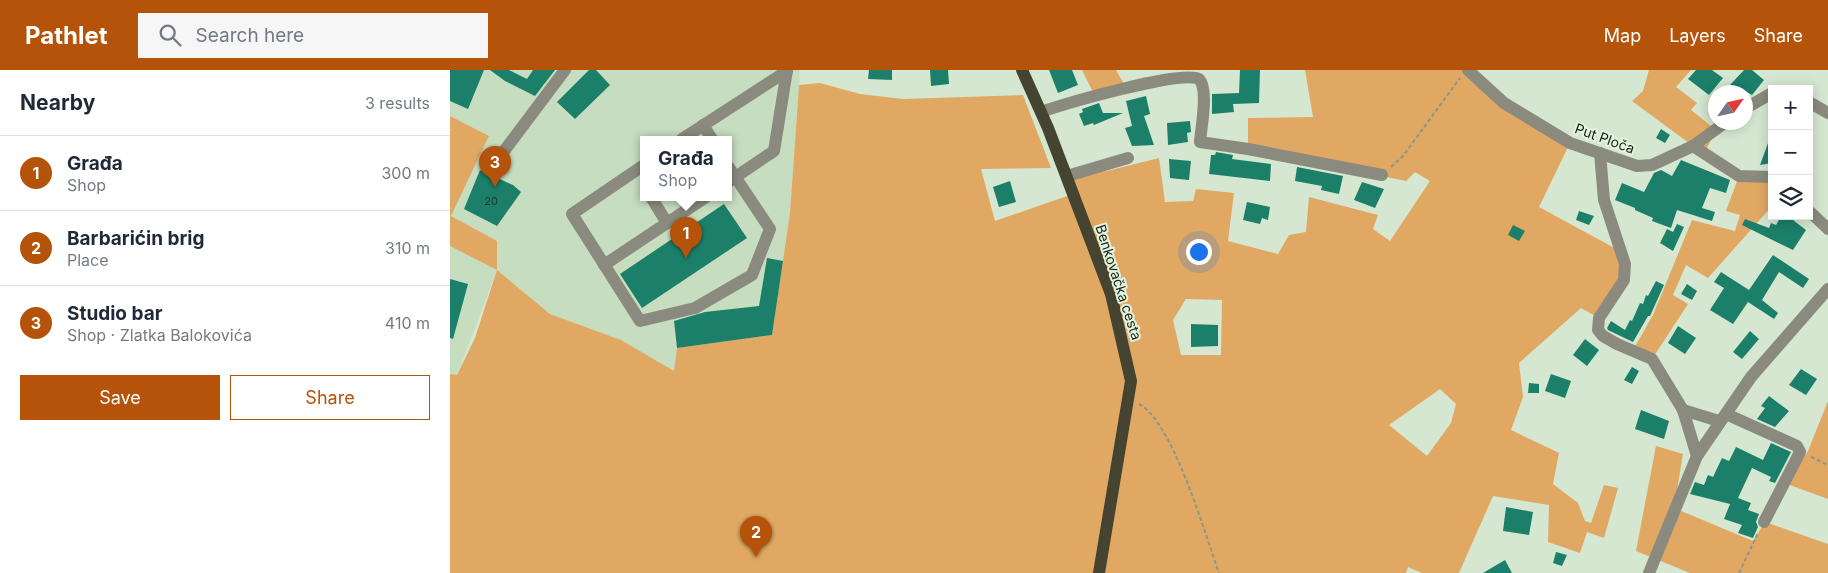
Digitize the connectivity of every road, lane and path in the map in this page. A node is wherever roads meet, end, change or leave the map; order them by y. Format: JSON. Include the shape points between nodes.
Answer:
{"nodes":[{"id":1,"x":565,"y":70,"type":"edge"},
{"id":2,"x":787,"y":70,"type":"edge"},
{"id":3,"x":1022,"y":70,"type":"edge"},
{"id":4,"x":1464,"y":74,"type":"edge"},
{"id":5,"x":1768,"y":95,"type":"edge"},
{"id":6,"x":1753,"y":104,"type":"edge"},
{"id":7,"x":1813,"y":104,"type":"edge"},
{"id":8,"x":1041,"y":112,"type":"junction"},
{"id":9,"x":1828,"y":113,"type":"edge"},
{"id":10,"x":703,"y":125,"type":"junction"},
{"id":11,"x":1715,"y":130,"type":"edge"},
{"id":12,"x":686,"y":136,"type":"edge"},
{"id":13,"x":710,"y":136,"type":"edge"},
{"id":14,"x":1693,"y":146,"type":"junction"},
{"id":15,"x":1600,"y":153,"type":"junction"},
{"id":16,"x":1128,"y":158,"type":"dead end"},
{"id":17,"x":495,"y":163,"type":"dead end"},
{"id":18,"x":640,"y":168,"type":"edge"},
{"id":19,"x":732,"y":174,"type":"edge"},
{"id":20,"x":1382,"y":175,"type":"joint"},
{"id":21,"x":732,"y":176,"type":"edge"},
{"id":22,"x":1066,"y":176,"type":"junction"},
{"id":23,"x":1768,"y":177,"type":"edge"},
{"id":24,"x":653,"y":201,"type":"edge"},
{"id":25,"x":700,"y":201,"type":"edge"},
{"id":26,"x":1813,"y":215,"type":"edge"},
{"id":27,"x":667,"y":223,"type":"junction"},
{"id":28,"x":1828,"y":229,"type":"edge"},
{"id":29,"x":604,"y":265,"type":"junction"},
{"id":30,"x":1828,"y":289,"type":"edge"},
{"id":31,"x":1129,"y":398,"type":"junction"},
{"id":32,"x":1683,"y":410,"type":"junction"},
{"id":33,"x":1722,"y":417,"type":"junction"},
{"id":34,"x":1800,"y":452,"type":"junction"},
{"id":35,"x":1697,"y":456,"type":"junction"},
{"id":36,"x":1828,"y":465,"type":"edge"},
{"id":37,"x":1764,"y":522,"type":"joint"},
{"id":38,"x":1099,"y":573,"type":"edge"},
{"id":39,"x":1219,"y":573,"type":"edge"},
{"id":40,"x":1649,"y":573,"type":"edge"},
{"id":41,"x":1739,"y":573,"type":"edge"}],
"edges":[{"from":1,"to":17,"type":"street"},
{"from":2,"to":10,"type":"street"},
{"from":2,"to":19,"type":"street","via":[[774,151]]},
{"from":3,"to":8,"type":"main road","name":"Benkovačka cesta"},
{"from":4,"to":15,"type":"street","name":"Put Ploča","via":[[1504,103],[1570,142]]},
{"from":4,"to":20,"type":"path","via":[[1403,156]]},
{"from":5,"to":6,"type":"street"},
{"from":7,"to":9,"type":"street"},
{"from":8,"to":20,"type":"street","via":[[1124,84],[1190,73],[1199,79],[1204,90],[1200,142]]},
{"from":8,"to":22,"type":"main road","name":"Benkovačka cesta"},
{"from":10,"to":12,"type":"street"},
{"from":10,"to":13,"type":"street"},
{"from":11,"to":14,"type":"street","name":"Put Ploča"},
{"from":14,"to":15,"type":"street","name":"Put Ploča","via":[[1652,166],[1637,166]]},
{"from":14,"to":23,"type":"street","via":[[1739,176]]},
{"from":15,"to":32,"type":"street","via":[[1604,200],[1625,264],[1624,280],[1599,318],[1598,330],[1617,344],[1652,359]]},
{"from":16,"to":22,"type":"street"},
{"from":18,"to":29,"type":"street","via":[[572,214]]},
{"from":21,"to":29,"type":"street","via":[[770,229],[752,275],[695,308],[640,322]]},
{"from":22,"to":31,"type":"main road","name":"Benkovačka cesta","via":[[1110,294],[1132,381]]},
{"from":24,"to":27,"type":"street"},
{"from":25,"to":27,"type":"street"},
{"from":26,"to":28,"type":"street"},
{"from":27,"to":29,"type":"street"},
{"from":30,"to":33,"type":"street","via":[[1751,377]]},
{"from":31,"to":38,"type":"main road","name":"Benkovačka cesta"},
{"from":31,"to":39,"type":"path","via":[[1146,407],[1171,442]]},
{"from":32,"to":33,"type":"street"},
{"from":32,"to":35,"type":"street"},
{"from":33,"to":34,"type":"street","via":[[1797,446]]},
{"from":33,"to":35,"type":"street"},
{"from":34,"to":36,"type":"path"},
{"from":34,"to":37,"type":"street"},
{"from":35,"to":40,"type":"street"},
{"from":37,"to":41,"type":"path"}]}
